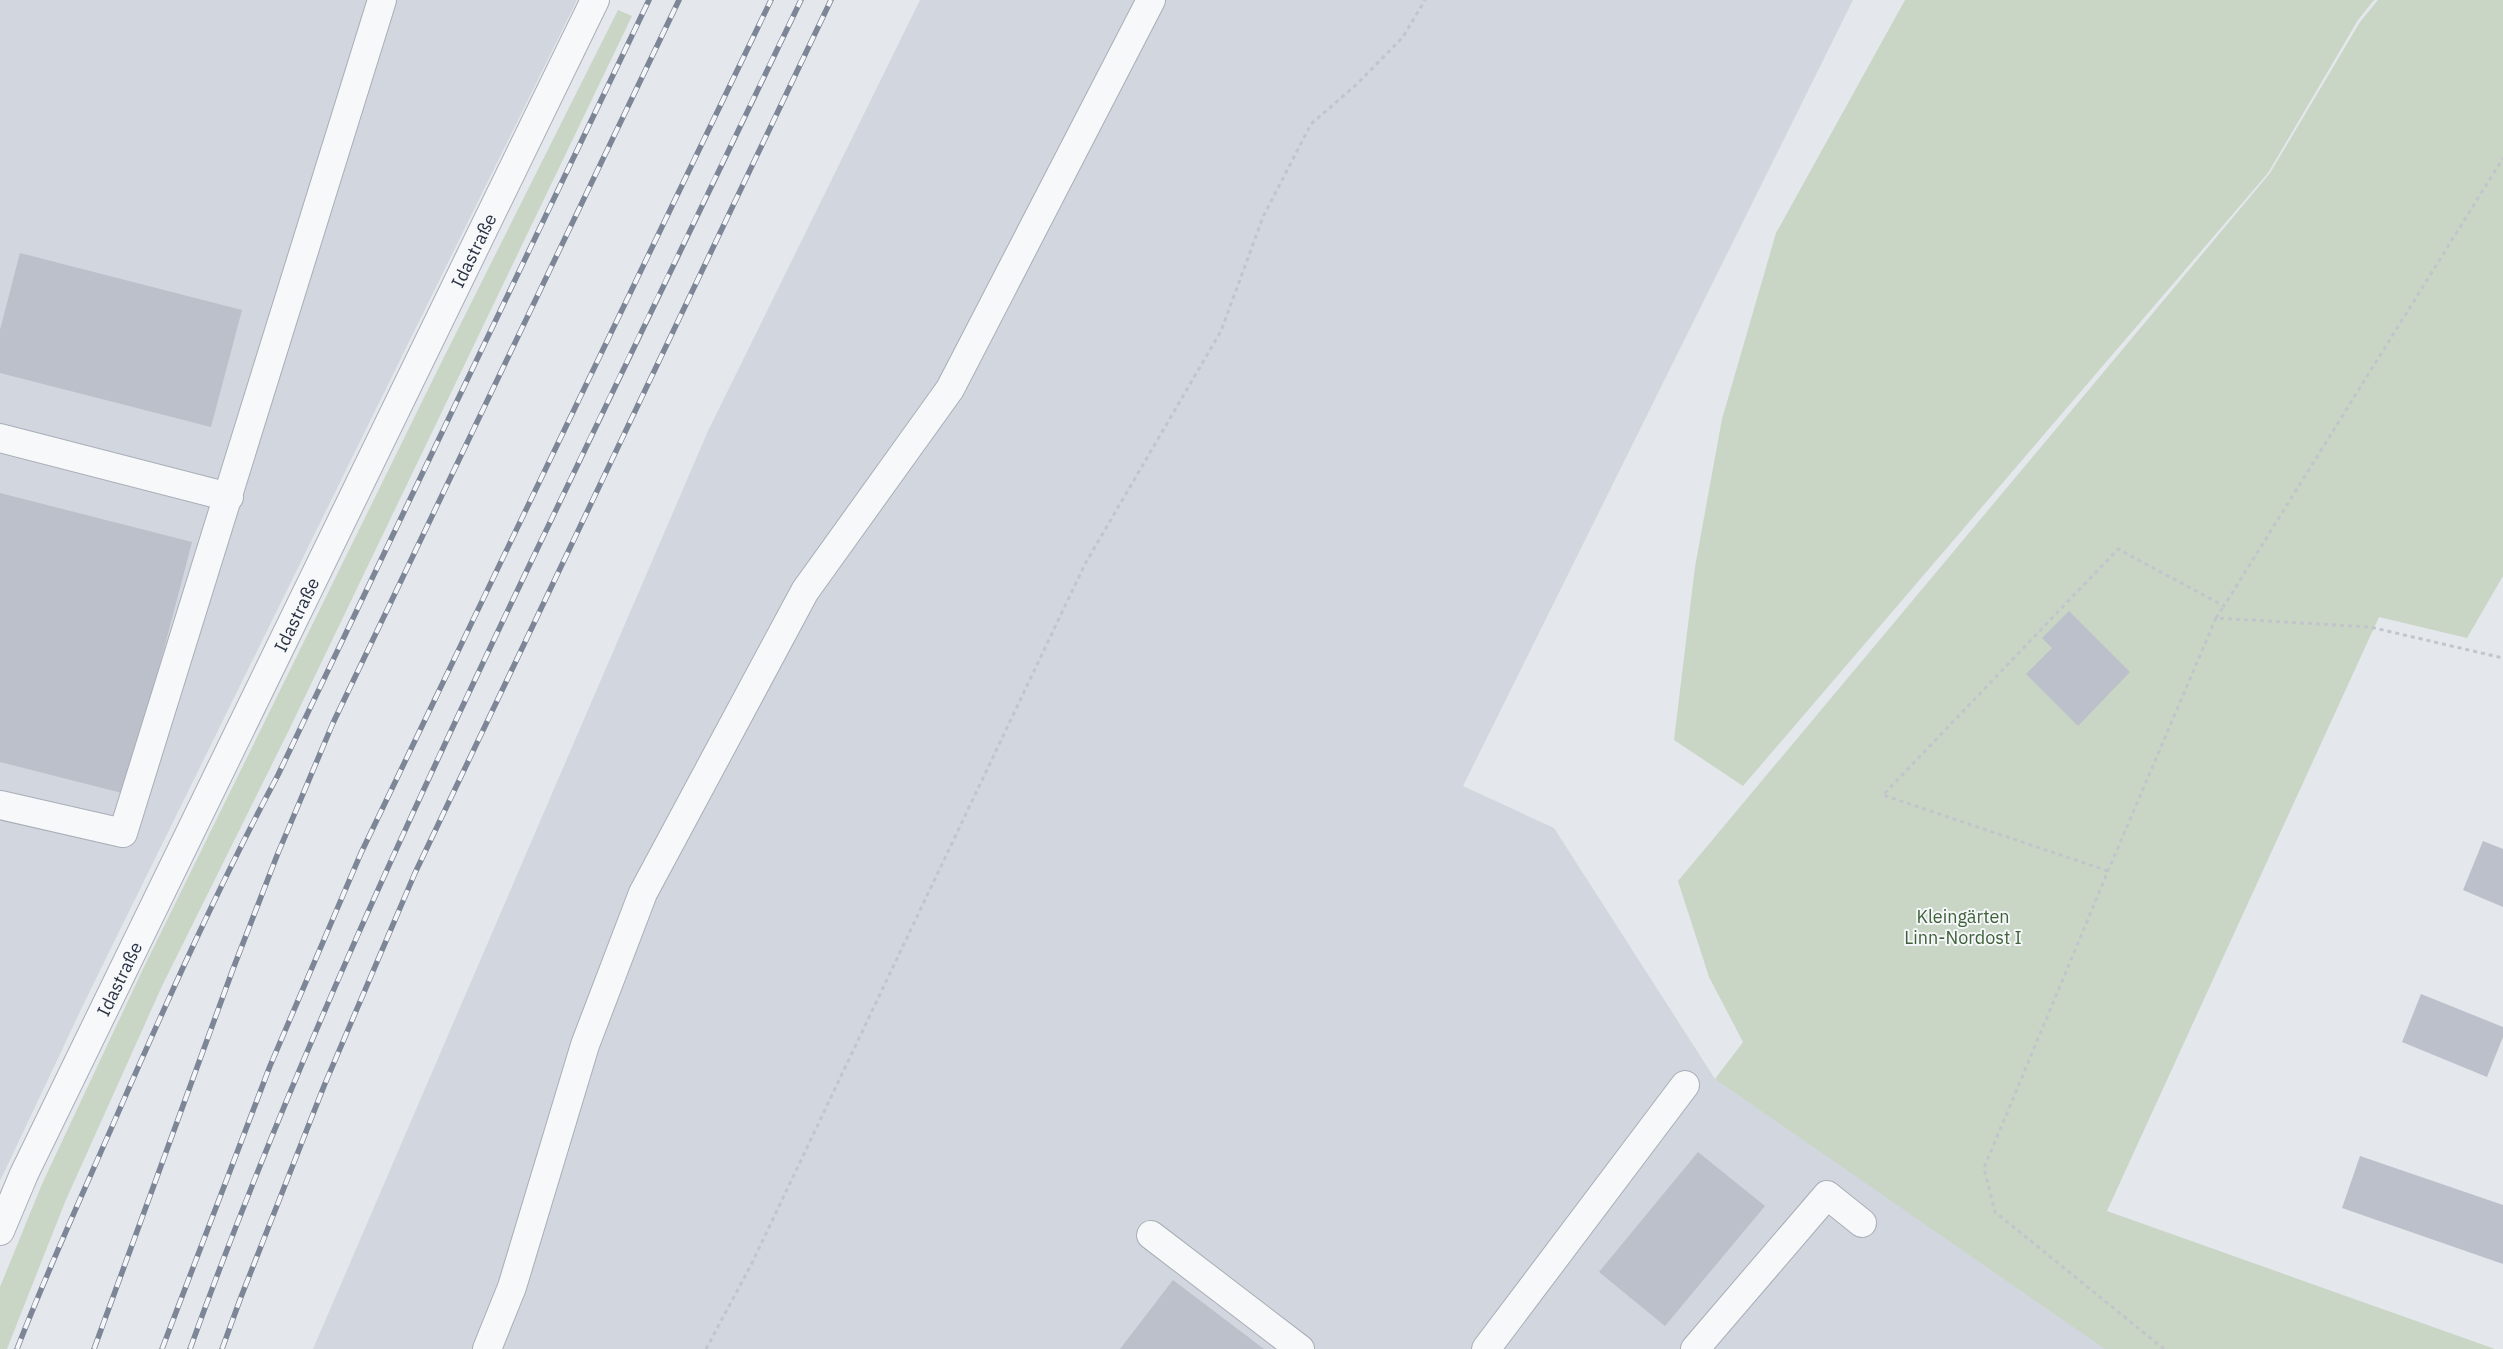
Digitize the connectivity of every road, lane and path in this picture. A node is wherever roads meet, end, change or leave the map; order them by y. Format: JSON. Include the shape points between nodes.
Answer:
{"nodes":[{"id":1,"x":382,"y":0,"type":"edge"},
{"id":2,"x":595,"y":0,"type":"edge"},
{"id":3,"x":1150,"y":0,"type":"edge"},
{"id":4,"x":1425,"y":0,"type":"edge"},
{"id":5,"x":2503,"y":158,"type":"edge"},
{"id":6,"x":0,"y":438,"type":"edge"},
{"id":7,"x":228,"y":497,"type":"junction"},
{"id":8,"x":2224,"y":606,"type":"junction"},
{"id":9,"x":2216,"y":618,"type":"junction"},
{"id":10,"x":2503,"y":658,"type":"edge"},
{"id":11,"x":0,"y":805,"type":"edge"},
{"id":12,"x":2108,"y":871,"type":"junction"},
{"id":13,"x":1685,"y":1085,"type":"dead end"},
{"id":14,"x":1862,"y":1223,"type":"dead end"},
{"id":15,"x":0,"y":1231,"type":"edge"},
{"id":16,"x":1151,"y":1235,"type":"dead end"},
{"id":17,"x":487,"y":1349,"type":"edge"},
{"id":18,"x":706,"y":1349,"type":"edge"},
{"id":19,"x":1300,"y":1349,"type":"edge"},
{"id":20,"x":1486,"y":1349,"type":"edge"},
{"id":21,"x":1695,"y":1349,"type":"edge"},
{"id":22,"x":2164,"y":1349,"type":"edge"}],
"edges":[{"from":1,"to":7,"type":"street"},
{"from":2,"to":15,"type":"street","name":"Idastraße","via":[[24,1174]]},
{"from":3,"to":17,"type":"street","via":[[950,388],[805,591],[643,892],[585,1045],[512,1287]]},
{"from":4,"to":18,"type":"path","via":[[1403,36],[1357,84],[1311,124],[1264,217],[1221,331],[1085,564],[751,1265]]},
{"from":5,"to":8,"type":"path"},
{"from":6,"to":7,"type":"street"},
{"from":7,"to":11,"type":"street","via":[[123,833]]},
{"from":8,"to":9,"type":"path"},
{"from":8,"to":12,"type":"path","via":[[2118,549],[1884,795]]},
{"from":9,"to":10,"type":"path","via":[[2370,627]]},
{"from":9,"to":12,"type":"path"},
{"from":12,"to":22,"type":"path","via":[[1984,1168],[1995,1212]]},
{"from":13,"to":20,"type":"street"},
{"from":14,"to":21,"type":"street","via":[[1827,1195]]},
{"from":16,"to":19,"type":"street"}]}
